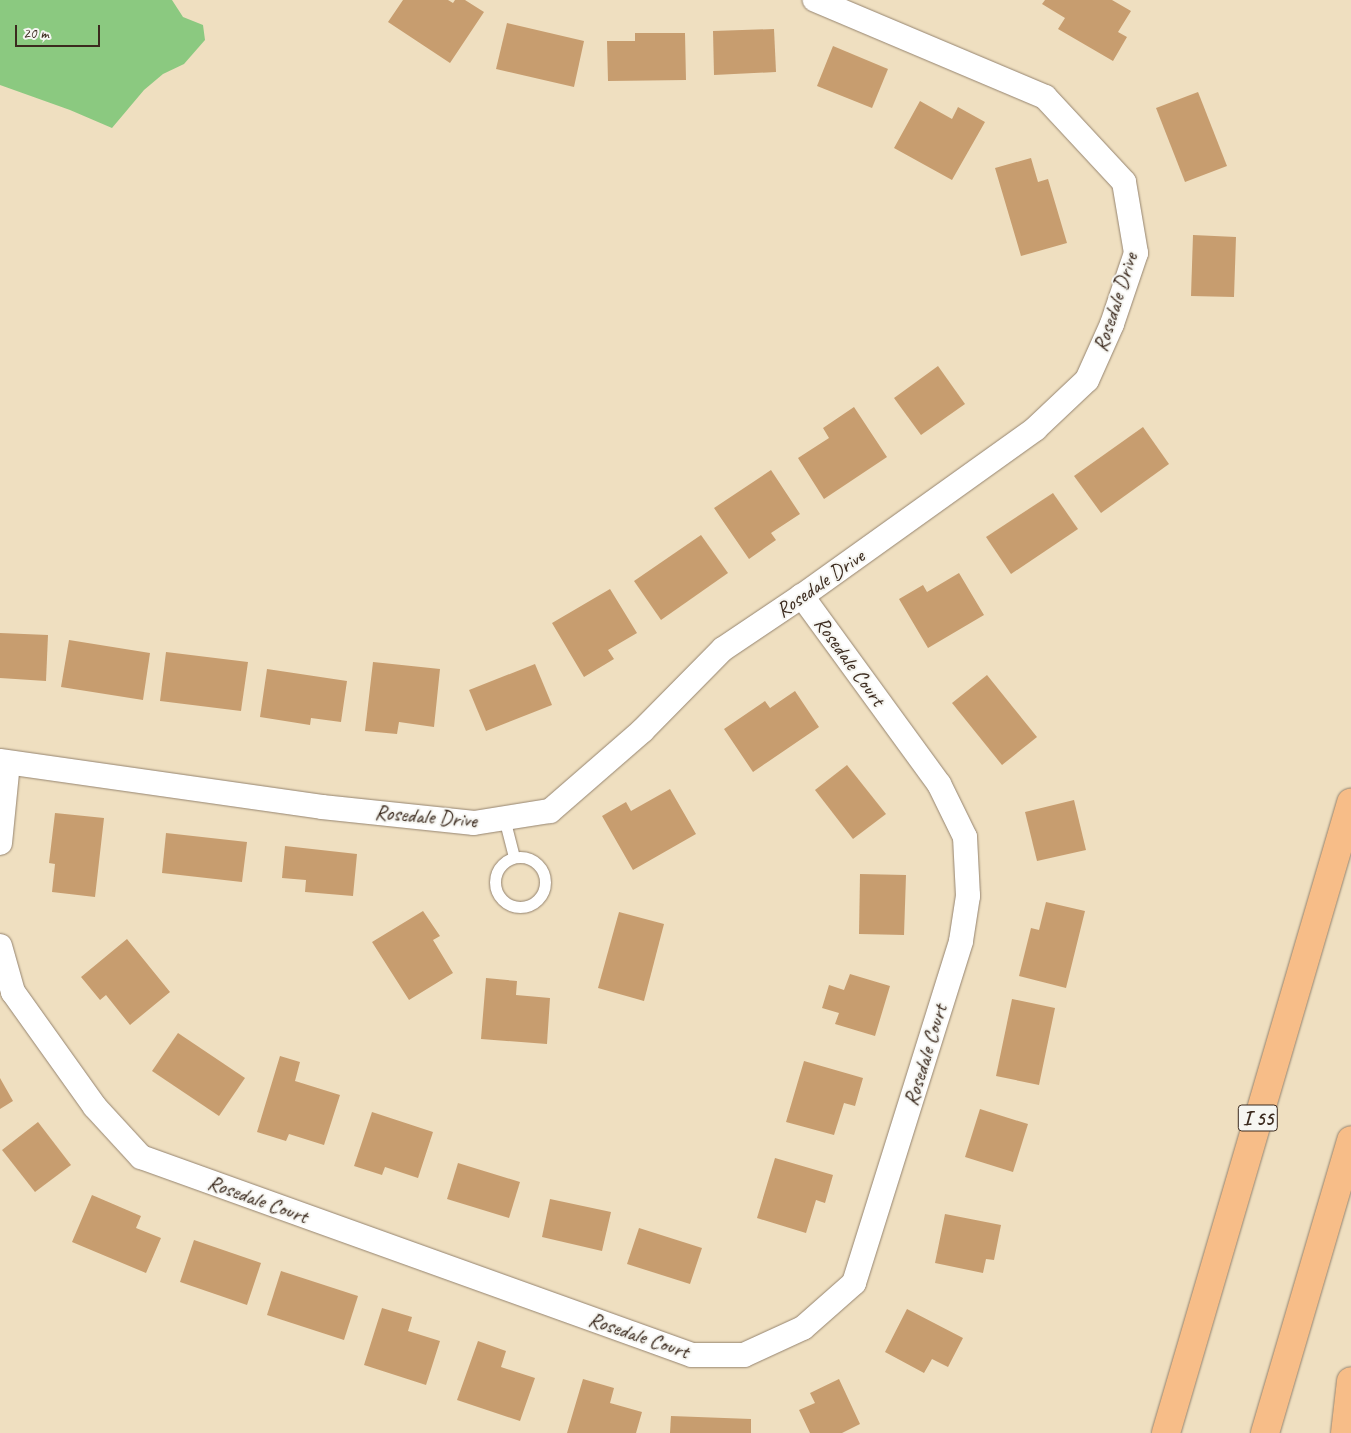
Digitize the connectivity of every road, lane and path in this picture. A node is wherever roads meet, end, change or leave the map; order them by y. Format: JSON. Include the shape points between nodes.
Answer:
{"nodes":[{"id":1,"x":816,"y":0,"type":"edge"},
{"id":2,"x":802,"y":596,"type":"junction"},
{"id":3,"x":4,"y":762,"type":"edge"},
{"id":4,"x":1351,"y":803,"type":"edge"},
{"id":5,"x":504,"y":818,"type":"junction"},
{"id":6,"x":0,"y":843,"type":"edge"},
{"id":7,"x":514,"y":857,"type":"junction"},
{"id":8,"x":0,"y":946,"type":"edge"},
{"id":9,"x":1351,"y":1140,"type":"edge"},
{"id":10,"x":1351,"y":1381,"type":"edge"},
{"id":11,"x":1166,"y":1433,"type":"edge"},
{"id":12,"x":1265,"y":1433,"type":"edge"},
{"id":13,"x":1345,"y":1433,"type":"edge"}],
"edges":[{"from":1,"to":2,"type":"street","name":"Rosedale Drive","via":[[1045,97],[1124,182],[1136,253],[1112,324],[1087,380],[1035,429]]},
{"from":2,"to":5,"type":"street","name":"Rosedale Drive","via":[[723,649],[642,731],[550,811]]},
{"from":2,"to":8,"type":"street","name":"Rosedale Court","via":[[939,784],[965,837],[968,896],[961,941],[854,1283],[803,1328],[744,1355],[692,1355],[141,1157],[95,1107],[13,992]]},
{"from":3,"to":5,"type":"street","name":"Rosedale Drive","via":[[322,807],[474,823]]},
{"from":3,"to":6,"type":"street"},
{"from":4,"to":11,"type":"highway","number":"I 55"},
{"from":5,"to":7,"type":"lane"},
{"from":7,"to":7,"type":"lane","via":[[500,867],[495,883],[497,891],[508,904],[525,906],[539,899],[544,892],[545,876],[542,868],[530,858]]},
{"from":9,"to":12,"type":"highway"},
{"from":10,"to":13,"type":"highway"}]}
